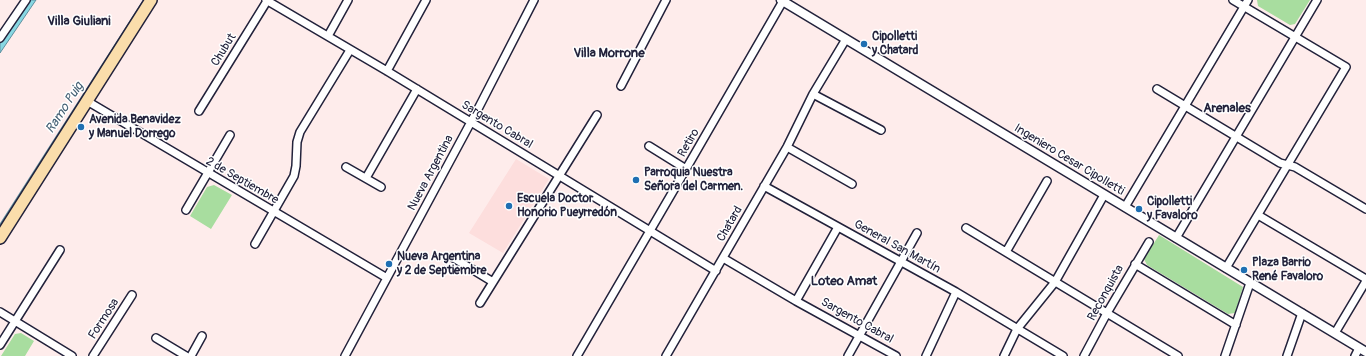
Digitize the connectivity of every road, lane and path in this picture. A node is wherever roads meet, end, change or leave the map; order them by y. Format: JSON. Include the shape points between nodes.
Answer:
{"nodes":[{"id":1,"x":26,"y":0,"type":"edge"},
{"id":2,"x":151,"y":0,"type":"edge"},
{"id":3,"x":267,"y":0,"type":"edge"},
{"id":4,"x":348,"y":0,"type":"edge"},
{"id":5,"x":426,"y":0,"type":"edge"},
{"id":6,"x":534,"y":0,"type":"edge"},
{"id":7,"x":666,"y":0,"type":"edge"},
{"id":8,"x":1233,"y":0,"type":"edge"},
{"id":9,"x":1248,"y":0,"type":"edge"},
{"id":10,"x":1317,"y":0,"type":"edge"},
{"id":11,"x":782,"y":1,"type":"edge"},
{"id":12,"x":1244,"y":7,"type":"junction"},
{"id":13,"x":328,"y":36,"type":"junction"},
{"id":14,"x":1295,"y":37,"type":"junction"},
{"id":15,"x":0,"y":38,"type":"edge"},
{"id":16,"x":846,"y":39,"type":"junction"},
{"id":17,"x":350,"y":50,"type":"junction"},
{"id":18,"x":387,"y":71,"type":"junction"},
{"id":19,"x":621,"y":86,"type":"dead end"},
{"id":20,"x":417,"y":89,"type":"junction"},
{"id":21,"x":1157,"y":89,"type":"dead end"},
{"id":22,"x":813,"y":94,"type":"junction"},
{"id":23,"x":87,"y":101,"type":"junction"},
{"id":24,"x":1185,"y":106,"type":"junction"},
{"id":25,"x":199,"y":111,"type":"dead end"},
{"id":26,"x":597,"y":115,"type":"dead end"},
{"id":27,"x":471,"y":122,"type":"junction"},
{"id":28,"x":881,"y":130,"type":"dead end"},
{"id":29,"x":230,"y":136,"type":"dead end"},
{"id":30,"x":1236,"y":136,"type":"junction"},
{"id":31,"x":649,"y":146,"type":"dead end"},
{"id":32,"x":787,"y":147,"type":"junction"},
{"id":33,"x":1288,"y":165,"type":"junction"},
{"id":34,"x":346,"y":167,"type":"dead end"},
{"id":35,"x":686,"y":169,"type":"junction"},
{"id":36,"x":208,"y":173,"type":"junction"},
{"id":37,"x":559,"y":176,"type":"junction"},
{"id":38,"x":366,"y":178,"type":"junction"},
{"id":39,"x":1047,"y":181,"type":"dead end"},
{"id":40,"x":852,"y":184,"type":"dead end"},
{"id":41,"x":764,"y":186,"type":"junction"},
{"id":42,"x":381,"y":187,"type":"dead end"},
{"id":43,"x":1104,"y":195,"type":"junction"},
{"id":44,"x":1125,"y":207,"type":"junction"},
{"id":45,"x":186,"y":210,"type":"dead end"},
{"id":46,"x":1366,"y":210,"type":"edge"},
{"id":47,"x":274,"y":212,"type":"junction"},
{"id":48,"x":1258,"y":215,"type":"junction"},
{"id":49,"x":838,"y":227,"type":"junction"},
{"id":50,"x":966,"y":228,"type":"dead end"},
{"id":51,"x":650,"y":231,"type":"junction"},
{"id":52,"x":917,"y":233,"type":"dead end"},
{"id":53,"x":0,"y":238,"type":"edge"},
{"id":54,"x":1176,"y":238,"type":"junction"},
{"id":55,"x":1149,"y":242,"type":"dead end"},
{"id":56,"x":256,"y":244,"type":"dead end"},
{"id":57,"x":60,"y":250,"type":"dead end"},
{"id":58,"x":1006,"y":252,"type":"junction"},
{"id":59,"x":452,"y":257,"type":"dead end"},
{"id":60,"x":723,"y":258,"type":"junction"},
{"id":61,"x":901,"y":261,"type":"junction"},
{"id":62,"x":1135,"y":264,"type":"junction"},
{"id":63,"x":1226,"y":268,"type":"junction"},
{"id":64,"x":716,"y":271,"type":"junction"},
{"id":65,"x":387,"y":278,"type":"junction"},
{"id":66,"x":1366,"y":280,"type":"edge"},
{"id":67,"x":493,"y":282,"type":"junction"},
{"id":68,"x":1055,"y":282,"type":"junction"},
{"id":69,"x":1250,"y":282,"type":"junction"},
{"id":70,"x":956,"y":292,"type":"junction"},
{"id":71,"x":132,"y":295,"type":"dead end"},
{"id":72,"x":796,"y":301,"type":"junction"},
{"id":73,"x":480,"y":303,"type":"dead end"},
{"id":74,"x":0,"y":312,"type":"edge"},
{"id":75,"x":1107,"y":313,"type":"junction"},
{"id":76,"x":1302,"y":313,"type":"junction"},
{"id":77,"x":15,"y":321,"type":"junction"},
{"id":78,"x":1236,"y":325,"type":"junction"},
{"id":79,"x":1017,"y":329,"type":"junction"},
{"id":80,"x":1335,"y":333,"type":"junction"},
{"id":81,"x":202,"y":336,"type":"dead end"},
{"id":82,"x":860,"y":336,"type":"junction"},
{"id":83,"x":156,"y":338,"type":"dead end"},
{"id":84,"x":0,"y":345,"type":"edge"},
{"id":85,"x":1363,"y":350,"type":"edge"},
{"id":86,"x":72,"y":356,"type":"edge"},
{"id":87,"x":93,"y":356,"type":"edge"},
{"id":88,"x":186,"y":356,"type":"edge"},
{"id":89,"x":190,"y":356,"type":"edge"},
{"id":90,"x":345,"y":356,"type":"edge"},
{"id":91,"x":577,"y":356,"type":"edge"},
{"id":92,"x":666,"y":356,"type":"edge"},
{"id":93,"x":848,"y":356,"type":"edge"},
{"id":94,"x":896,"y":356,"type":"edge"},
{"id":95,"x":926,"y":356,"type":"edge"},
{"id":96,"x":1004,"y":356,"type":"edge"},
{"id":97,"x":1063,"y":356,"type":"edge"},
{"id":98,"x":1084,"y":356,"type":"edge"},
{"id":99,"x":1178,"y":356,"type":"edge"},
{"id":100,"x":1225,"y":356,"type":"edge"},
{"id":101,"x":1287,"y":356,"type":"edge"},
{"id":102,"x":1356,"y":356,"type":"edge"}],
"edges":[{"from":1,"to":15,"type":"street"},
{"from":2,"to":23,"type":"main road"},
{"from":3,"to":13,"type":"street","name":"Sargento Cabral"},
{"from":3,"to":25,"type":"street","name":"Chubut"},
{"from":4,"to":13,"type":"street"},
{"from":5,"to":18,"type":"street"},
{"from":6,"to":27,"type":"street","name":"Nueva Argentina"},
{"from":7,"to":19,"type":"street"},
{"from":8,"to":12,"type":"street"},
{"from":9,"to":12,"type":"street"},
{"from":10,"to":14,"type":"street"},
{"from":11,"to":16,"type":"street","name":"Ingeniero Cesar Cipolletti"},
{"from":11,"to":35,"type":"street","name":"Retiro"},
{"from":12,"to":14,"type":"street"},
{"from":12,"to":24,"type":"street"},
{"from":13,"to":17,"type":"street","name":"Sargento Cabral"},
{"from":14,"to":30,"type":"street"},
{"from":14,"to":33,"type":"street","via":[[1346,67]]},
{"from":16,"to":22,"type":"street","name":"Chatard"},
{"from":16,"to":43,"type":"street","name":"Ingeniero Cesar Cipolletti"},
{"from":17,"to":18,"type":"street","name":"Sargento Cabral"},
{"from":17,"to":47,"type":"street","via":[[300,132],[294,176]]},
{"from":18,"to":20,"type":"street","name":"Sargento Cabral"},
{"from":20,"to":27,"type":"street","name":"Sargento Cabral"},
{"from":20,"to":38,"type":"street"},
{"from":21,"to":24,"type":"street"},
{"from":22,"to":28,"type":"street"},
{"from":22,"to":32,"type":"street","name":"Chatard"},
{"from":23,"to":36,"type":"street","name":"2 de Septiembre"},
{"from":23,"to":53,"type":"main road"},
{"from":24,"to":30,"type":"street"},
{"from":24,"to":44,"type":"street"},
{"from":26,"to":37,"type":"street"},
{"from":27,"to":37,"type":"street","name":"Sargento Cabral"},
{"from":27,"to":65,"type":"street","name":"Nueva Argentina"},
{"from":29,"to":36,"type":"street"},
{"from":30,"to":33,"type":"street","via":[[1280,163]]},
{"from":30,"to":54,"type":"street"},
{"from":31,"to":35,"type":"street"},
{"from":32,"to":40,"type":"street"},
{"from":32,"to":41,"type":"street","name":"Chatard"},
{"from":33,"to":46,"type":"street"},
{"from":33,"to":48,"type":"street"},
{"from":34,"to":38,"type":"street"},
{"from":35,"to":51,"type":"street","name":"Retiro"},
{"from":36,"to":45,"type":"street"},
{"from":36,"to":47,"type":"street","name":"2 de Septiembre"},
{"from":37,"to":51,"type":"street","name":"Sargento Cabral"},
{"from":37,"to":67,"type":"street"},
{"from":38,"to":42,"type":"street"},
{"from":39,"to":58,"type":"street"},
{"from":41,"to":49,"type":"street","name":"General San Martín"},
{"from":41,"to":60,"type":"street","name":"Chatard"},
{"from":43,"to":44,"type":"street","name":"Ingeniero Cesar Cipolletti"},
{"from":43,"to":68,"type":"street"},
{"from":44,"to":54,"type":"street","name":"Ingeniero Cesar Cipolletti"},
{"from":47,"to":56,"type":"street"},
{"from":47,"to":65,"type":"street","name":"2 de Septiembre"},
{"from":48,"to":63,"type":"street"},
{"from":48,"to":66,"type":"street"},
{"from":49,"to":61,"type":"street","name":"General San Martín"},
{"from":49,"to":72,"type":"street"},
{"from":50,"to":58,"type":"street"},
{"from":51,"to":64,"type":"street","name":"Sargento Cabral"},
{"from":51,"to":91,"type":"street","name":"Retiro"},
{"from":52,"to":61,"type":"street"},
{"from":54,"to":63,"type":"street","name":"Ingeniero Cesar Cipolletti"},
{"from":55,"to":62,"type":"street","name":"Reconquista"},
{"from":57,"to":77,"type":"street"},
{"from":58,"to":68,"type":"street"},
{"from":59,"to":67,"type":"street"},
{"from":60,"to":64,"type":"street","name":"Chatard"},
{"from":60,"to":72,"type":"street","name":"Sargento Cabral"},
{"from":61,"to":70,"type":"street","name":"General San Martín"},
{"from":61,"to":82,"type":"street"},
{"from":62,"to":75,"type":"street","name":"Reconquista"},
{"from":62,"to":78,"type":"street"},
{"from":63,"to":69,"type":"street","name":"Ingeniero Cesar Cipolletti"},
{"from":64,"to":92,"type":"street","name":"Chatard"},
{"from":65,"to":90,"type":"street","name":"Nueva Argentina"},
{"from":66,"to":80,"type":"street"},
{"from":67,"to":73,"type":"street"},
{"from":68,"to":75,"type":"street"},
{"from":68,"to":79,"type":"street"},
{"from":69,"to":76,"type":"street","name":"Ingeniero Cesar Cipolletti"},
{"from":69,"to":78,"type":"street"},
{"from":70,"to":79,"type":"street","name":"General San Martín"},
{"from":70,"to":95,"type":"street"},
{"from":71,"to":87,"type":"street","name":"Formosa"},
{"from":72,"to":82,"type":"street","name":"Sargento Cabral"},
{"from":74,"to":77,"type":"street"},
{"from":75,"to":98,"type":"street","name":"Reconquista"},
{"from":75,"to":99,"type":"street"},
{"from":76,"to":80,"type":"street","name":"Ingeniero Cesar Cipolletti"},
{"from":76,"to":101,"type":"street"},
{"from":77,"to":84,"type":"street"},
{"from":77,"to":86,"type":"street"},
{"from":78,"to":100,"type":"street"},
{"from":79,"to":96,"type":"street"},
{"from":79,"to":97,"type":"street","name":"General San Martín"},
{"from":80,"to":85,"type":"street","name":"Ingeniero Cesar Cipolletti"},
{"from":81,"to":89,"type":"street"},
{"from":82,"to":93,"type":"street"},
{"from":82,"to":94,"type":"street","name":"Sargento Cabral"},
{"from":83,"to":88,"type":"street"},
{"from":85,"to":102,"type":"street"}]}
